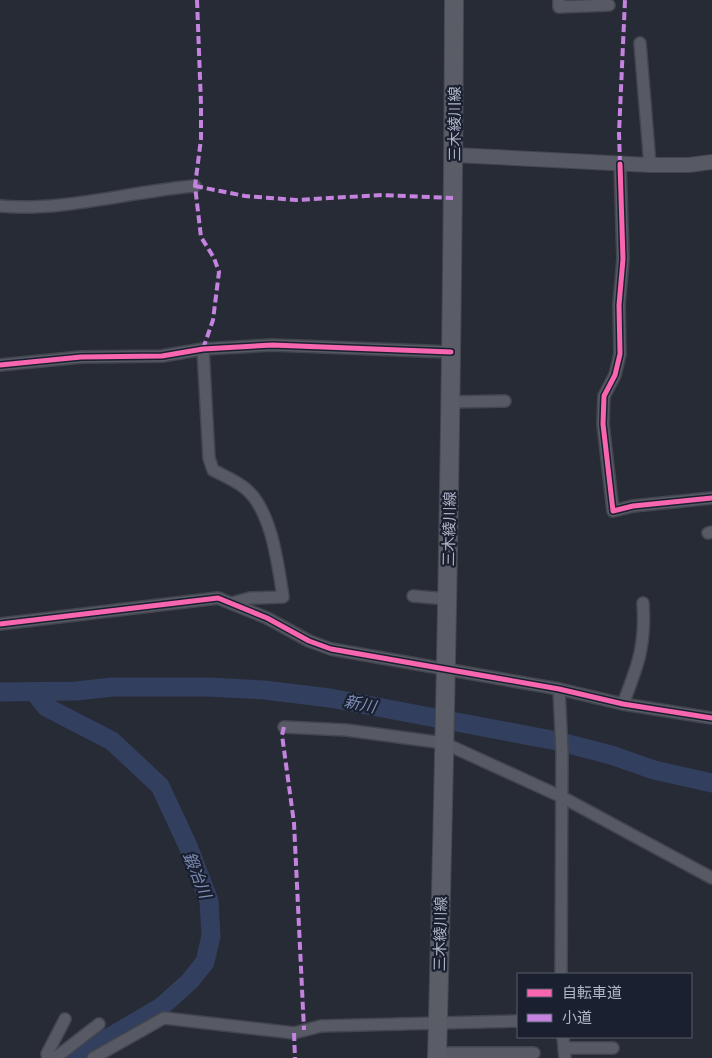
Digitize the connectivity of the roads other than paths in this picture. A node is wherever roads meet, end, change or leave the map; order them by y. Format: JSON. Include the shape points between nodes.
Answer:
{"nodes":[{"id":1,"x":454,"y":0,"type":"edge"},
{"id":2,"x":559,"y":0,"type":"edge"},
{"id":3,"x":609,"y":5,"type":"dead end"},
{"id":4,"x":640,"y":43,"type":"dead end"},
{"id":5,"x":454,"y":155,"type":"junction"},
{"id":6,"x":712,"y":162,"type":"edge"},
{"id":7,"x":620,"y":164,"type":"junction"},
{"id":8,"x":650,"y":165,"type":"junction"},
{"id":9,"x":195,"y":186,"type":"dead end"},
{"id":10,"x":0,"y":206,"type":"edge"},
{"id":11,"x":203,"y":349,"type":"junction"},
{"id":12,"x":451,"y":352,"type":"junction"},
{"id":13,"x":0,"y":365,"type":"edge"},
{"id":14,"x":505,"y":401,"type":"dead end"},
{"id":15,"x":450,"y":402,"type":"junction"},
{"id":16,"x":712,"y":498,"type":"edge"},
{"id":17,"x":414,"y":596,"type":"dead end"},
{"id":18,"x":448,"y":599,"type":"junction"},
{"id":19,"x":643,"y":603,"type":"dead end"},
{"id":20,"x":232,"y":604,"type":"junction"},
{"id":21,"x":0,"y":624,"type":"edge"},
{"id":22,"x":447,"y":676,"type":"junction"},
{"id":23,"x":559,"y":689,"type":"junction"},
{"id":24,"x":623,"y":704,"type":"junction"},
{"id":25,"x":712,"y":718,"type":"edge"},
{"id":26,"x":284,"y":727,"type":"dead end"},
{"id":27,"x":445,"y":738,"type":"junction"},
{"id":28,"x":562,"y":797,"type":"junction"},
{"id":29,"x":712,"y":878,"type":"edge"},
{"id":30,"x":561,"y":973,"type":"edge"},
{"id":31,"x":65,"y":1019,"type":"dead end"},
{"id":32,"x":517,"y":1021,"type":"edge"},
{"id":33,"x":438,"y":1023,"type":"junction"},
{"id":34,"x":99,"y":1024,"type":"dead end"},
{"id":35,"x":564,"y":1048,"type":"edge"},
{"id":36,"x":613,"y":1048,"type":"dead end"},
{"id":37,"x":534,"y":1053,"type":"dead end"},
{"id":38,"x":437,"y":1056,"type":"edge"},
{"id":39,"x":509,"y":1056,"type":"edge"},
{"id":40,"x":48,"y":1058,"type":"edge"},
{"id":41,"x":55,"y":1058,"type":"edge"},
{"id":42,"x":93,"y":1058,"type":"edge"}],
"edges":[{"from":1,"to":5,"type":"main road","name":"三木綾川線"},
{"from":2,"to":3,"type":"street","via":[[559,7]]},
{"from":4,"to":8,"type":"street"},
{"from":5,"to":7,"type":"street"},
{"from":5,"to":12,"type":"main road","name":"三木綾川線"},
{"from":6,"to":8,"type":"street"},
{"from":7,"to":8,"type":"street"},
{"from":7,"to":16,"type":"street","via":[[623,259],[619,305],[620,354],[615,375],[604,396],[603,424],[613,511]]},
{"from":9,"to":10,"type":"street","via":[[37,206]]},
{"from":11,"to":12,"type":"street","via":[[272,345]]},
{"from":11,"to":13,"type":"street","via":[[162,356],[81,357]]},
{"from":11,"to":20,"type":"street","via":[[209,458],[213,470],[247,490],[260,510],[272,535],[283,597],[250,598]]},
{"from":12,"to":15,"type":"main road","name":"三木綾川線"},
{"from":14,"to":15,"type":"street"},
{"from":15,"to":18,"type":"main road","name":"三木綾川線"},
{"from":17,"to":18,"type":"street"},
{"from":18,"to":22,"type":"main road","name":"三木綾川線"},
{"from":19,"to":24,"type":"street","via":[[645,632],[638,668]]},
{"from":20,"to":21,"type":"street","via":[[218,598]]},
{"from":20,"to":22,"type":"street","via":[[331,649]]},
{"from":22,"to":23,"type":"street"},
{"from":22,"to":27,"type":"main road","name":"三木綾川線"},
{"from":23,"to":24,"type":"street"},
{"from":23,"to":28,"type":"street"},
{"from":24,"to":25,"type":"street"},
{"from":26,"to":27,"type":"street"},
{"from":27,"to":28,"type":"street"},
{"from":27,"to":33,"type":"main road","name":"三木綾川線"},
{"from":28,"to":29,"type":"street"},
{"from":28,"to":30,"type":"street"},
{"from":31,"to":40,"type":"street","via":[[47,1054]]},
{"from":32,"to":33,"type":"street"},
{"from":33,"to":38,"type":"main road","name":"三木綾川線"},
{"from":33,"to":42,"type":"street","via":[[321,1026],[294,1033],[164,1018]]},
{"from":34,"to":41,"type":"street"},
{"from":35,"to":36,"type":"street"},
{"from":37,"to":39,"type":"street"},
{"from":38,"to":39,"type":"street"}]}
